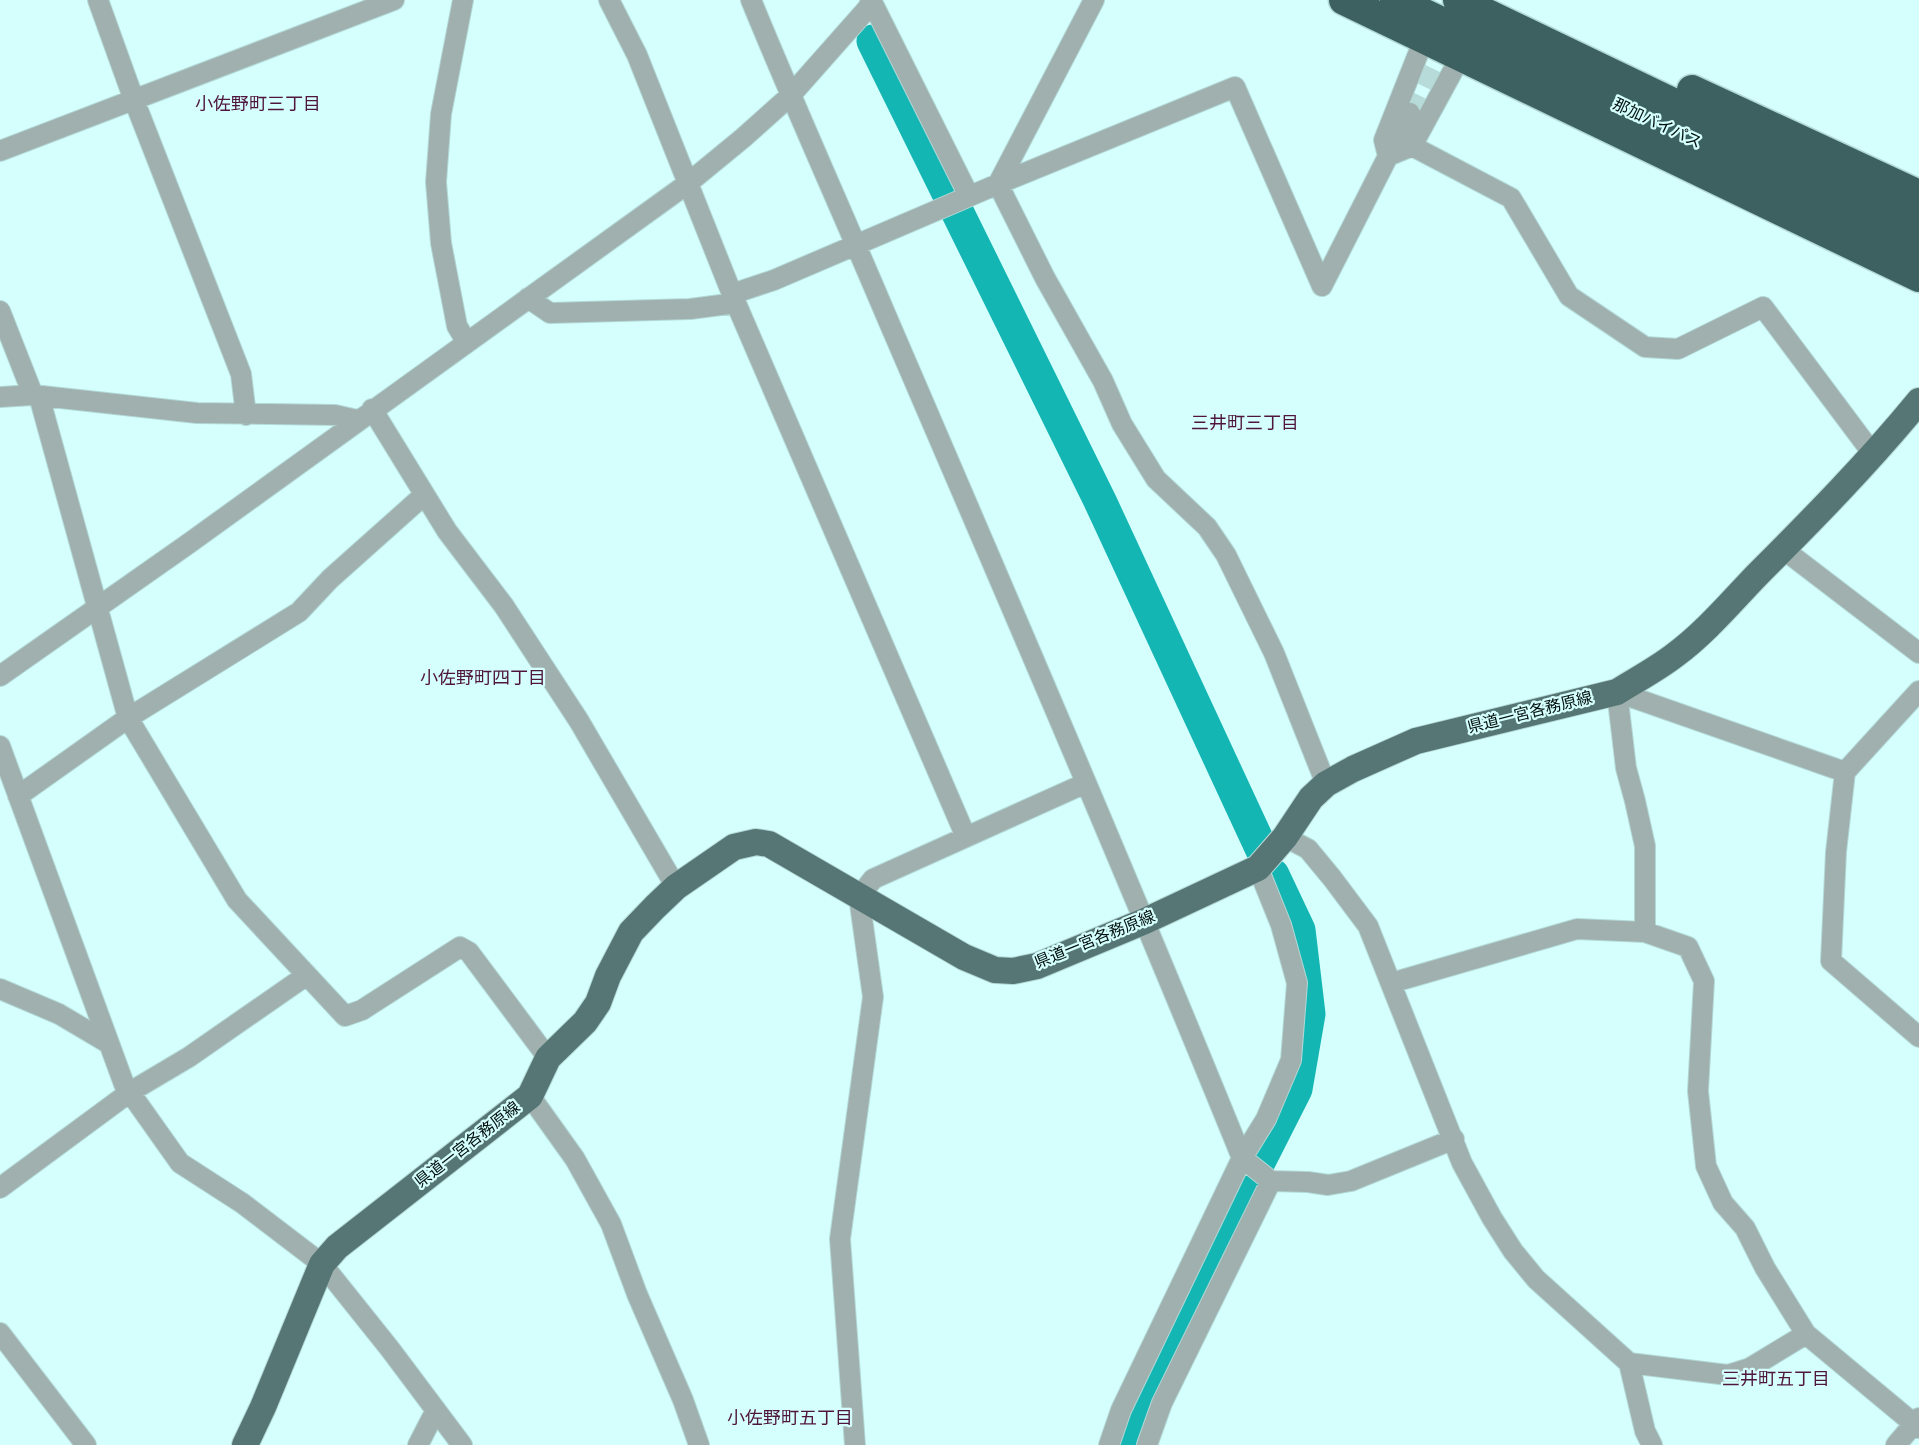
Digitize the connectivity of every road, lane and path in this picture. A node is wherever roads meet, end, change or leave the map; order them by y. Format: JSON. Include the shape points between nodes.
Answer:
{"nodes":[{"id":1,"x":98,"y":0,"type":"edge"},
{"id":2,"x":394,"y":0,"type":"edge"},
{"id":3,"x":463,"y":0,"type":"edge"},
{"id":4,"x":609,"y":0,"type":"edge"},
{"id":5,"x":750,"y":0,"type":"edge"},
{"id":6,"x":872,"y":0,"type":"edge"},
{"id":7,"x":1094,"y":0,"type":"edge"},
{"id":8,"x":1344,"y":0,"type":"edge"},
{"id":9,"x":1395,"y":0,"type":"edge"},
{"id":10,"x":1458,"y":0,"type":"edge"},
{"id":11,"x":1496,"y":0,"type":"edge"},
{"id":12,"x":1424,"y":39,"type":"junction"},
{"id":13,"x":1461,"y":56,"type":"junction"},
{"id":14,"x":790,"y":96,"type":"junction"},
{"id":15,"x":134,"y":100,"type":"junction"},
{"id":16,"x":1410,"y":112,"type":"tunnel mouth"},
{"id":17,"x":1412,"y":146,"type":"junction"},
{"id":18,"x":0,"y":151,"type":"edge"},
{"id":19,"x":1388,"y":156,"type":"junction"},
{"id":20,"x":687,"y":184,"type":"junction"},
{"id":21,"x":998,"y":184,"type":"junction"},
{"id":22,"x":1919,"y":195,"type":"edge"},
{"id":23,"x":957,"y":200,"type":"junction"},
{"id":24,"x":1869,"y":211,"type":"junction"},
{"id":25,"x":1919,"y":221,"type":"edge"},
{"id":26,"x":856,"y":244,"type":"junction"},
{"id":27,"x":1919,"y":247,"type":"edge"},
{"id":28,"x":1919,"y":277,"type":"edge"},
{"id":29,"x":528,"y":298,"type":"junction"},
{"id":30,"x":734,"y":298,"type":"junction"},
{"id":31,"x":0,"y":311,"type":"edge"},
{"id":32,"x":466,"y":341,"type":"junction"},
{"id":33,"x":36,"y":395,"type":"junction"},
{"id":34,"x":0,"y":397,"type":"edge"},
{"id":35,"x":1919,"y":401,"type":"edge"},
{"id":36,"x":246,"y":415,"type":"junction"},
{"id":37,"x":364,"y":415,"type":"junction"},
{"id":38,"x":1873,"y":454,"type":"junction"},
{"id":39,"x":423,"y":496,"type":"junction"},
{"id":40,"x":1783,"y":549,"type":"junction"},
{"id":41,"x":99,"y":607,"type":"junction"},
{"id":42,"x":1919,"y":653,"type":"edge"},
{"id":43,"x":0,"y":676,"type":"edge"},
{"id":44,"x":1919,"y":691,"type":"edge"},
{"id":45,"x":1617,"y":692,"type":"junction"},
{"id":46,"x":129,"y":718,"type":"junction"},
{"id":47,"x":0,"y":746,"type":"edge"},
{"id":48,"x":1845,"y":772,"type":"junction"},
{"id":49,"x":1086,"y":783,"type":"junction"},
{"id":50,"x":1326,"y":784,"type":"junction"},
{"id":51,"x":18,"y":796,"type":"junction"},
{"id":52,"x":966,"y":837,"type":"junction"},
{"id":53,"x":1285,"y":837,"type":"junction"},
{"id":54,"x":1258,"y":868,"type":"junction"},
{"id":55,"x":676,"y":887,"type":"junction"},
{"id":56,"x":859,"y":897,"type":"junction"},
{"id":57,"x":1145,"y":921,"type":"junction"},
{"id":58,"x":1645,"y":932,"type":"junction"},
{"id":59,"x":307,"y":975,"type":"junction"},
{"id":60,"x":1391,"y":983,"type":"junction"},
{"id":61,"x":0,"y":989,"type":"edge"},
{"id":62,"x":1919,"y":1037,"type":"edge"},
{"id":63,"x":108,"y":1042,"type":"junction"},
{"id":64,"x":548,"y":1058,"type":"junction"},
{"id":65,"x":130,"y":1092,"type":"junction"},
{"id":66,"x":530,"y":1096,"type":"junction"},
{"id":67,"x":1454,"y":1139,"type":"junction"},
{"id":68,"x":1244,"y":1160,"type":"junction"},
{"id":69,"x":1267,"y":1178,"type":"junction"},
{"id":70,"x":0,"y":1188,"type":"edge"},
{"id":71,"x":322,"y":1264,"type":"junction"},
{"id":72,"x":0,"y":1333,"type":"edge"},
{"id":73,"x":1806,"y":1334,"type":"junction"},
{"id":74,"x":1629,"y":1363,"type":"junction"},
{"id":75,"x":436,"y":1410,"type":"junction"},
{"id":76,"x":1917,"y":1423,"type":"edge"},
{"id":77,"x":86,"y":1445,"type":"edge"},
{"id":78,"x":245,"y":1445,"type":"edge"},
{"id":79,"x":418,"y":1445,"type":"edge"},
{"id":80,"x":462,"y":1445,"type":"edge"},
{"id":81,"x":699,"y":1445,"type":"edge"},
{"id":82,"x":855,"y":1445,"type":"edge"},
{"id":83,"x":1109,"y":1445,"type":"edge"},
{"id":84,"x":1148,"y":1445,"type":"edge"},
{"id":85,"x":1652,"y":1445,"type":"edge"},
{"id":86,"x":1896,"y":1445,"type":"edge"}],
"edges":[{"from":1,"to":15,"type":"street"},
{"from":2,"to":15,"type":"street"},
{"from":3,"to":32,"type":"street","via":[[441,114],[436,182],[441,243],[457,326]]},
{"from":4,"to":20,"type":"street","via":[[637,55]]},
{"from":5,"to":14,"type":"street"},
{"from":6,"to":14,"type":"street"},
{"from":6,"to":23,"type":"street"},
{"from":7,"to":21,"type":"street"},
{"from":8,"to":12,"type":"highway"},
{"from":9,"to":24,"type":"highway","name":"那加バイパス"},
{"from":10,"to":24,"type":"highway","name":"那加バイパス"},
{"from":11,"to":22,"type":"highway"},
{"from":12,"to":13,"type":"highway"},
{"from":12,"to":19,"type":"street","via":[[1384,140]]},
{"from":13,"to":17,"type":"street"},
{"from":13,"to":28,"type":"highway"},
{"from":14,"to":20,"type":"street"},
{"from":14,"to":26,"type":"street"},
{"from":15,"to":18,"type":"street"},
{"from":15,"to":36,"type":"street","via":[[241,374]]},
{"from":16,"to":19,"type":"street"},
{"from":17,"to":19,"type":"street"},
{"from":17,"to":38,"type":"street","via":[[1511,198],[1569,296],[1646,347],[1678,349],[1763,307]]},
{"from":19,"to":21,"type":"street","via":[[1322,286],[1235,87]]},
{"from":20,"to":29,"type":"street"},
{"from":20,"to":30,"type":"street"},
{"from":21,"to":23,"type":"street"},
{"from":21,"to":50,"type":"street","via":[[1128,434],[1156,479],[1207,527],[1226,555],[1274,653]]},
{"from":23,"to":26,"type":"street"},
{"from":24,"to":25,"type":"highway","name":"那加バイパス"},
{"from":24,"to":27,"type":"highway","name":"那加バイパス"},
{"from":26,"to":30,"type":"street"},
{"from":26,"to":49,"type":"street"},
{"from":29,"to":30,"type":"street","via":[[550,313],[690,309]]},
{"from":29,"to":32,"type":"street"},
{"from":30,"to":52,"type":"street"},
{"from":31,"to":33,"type":"street"},
{"from":32,"to":37,"type":"street"},
{"from":33,"to":34,"type":"street"},
{"from":33,"to":36,"type":"street"},
{"from":33,"to":41,"type":"street"},
{"from":35,"to":38,"type":"main road","name":"県道一宮各務原線"},
{"from":36,"to":37,"type":"street"},
{"from":37,"to":39,"type":"street"},
{"from":37,"to":41,"type":"street"},
{"from":38,"to":40,"type":"main road","name":"県道一宮各務原線"},
{"from":39,"to":46,"type":"street","via":[[299,612]]},
{"from":39,"to":55,"type":"street","via":[[504,606],[579,722]]},
{"from":40,"to":42,"type":"street"},
{"from":40,"to":45,"type":"main road","name":"県道一宮各務原線","via":[[1676,654]]},
{"from":41,"to":43,"type":"street"},
{"from":41,"to":46,"type":"street"},
{"from":44,"to":48,"type":"street"},
{"from":45,"to":48,"type":"street"},
{"from":45,"to":50,"type":"main road","name":"県道一宮各務原線","via":[[1416,741]]},
{"from":45,"to":58,"type":"street","via":[[1626,768],[1645,846]]},
{"from":46,"to":51,"type":"street"},
{"from":46,"to":59,"type":"street","via":[[237,900]]},
{"from":47,"to":51,"type":"street"},
{"from":48,"to":62,"type":"street","via":[[1836,852],[1831,961]]},
{"from":49,"to":52,"type":"street"},
{"from":49,"to":57,"type":"street"},
{"from":50,"to":53,"type":"main road","name":"県道一宮各務原線","via":[[1311,798]]},
{"from":51,"to":63,"type":"street"},
{"from":52,"to":56,"type":"street","via":[[873,879]]},
{"from":53,"to":54,"type":"main road","name":"県道一宮各務原線"},
{"from":53,"to":60,"type":"street","via":[[1308,849],[1368,926]]},
{"from":54,"to":57,"type":"main road","name":"県道一宮各務原線"},
{"from":54,"to":68,"type":"street","via":[[1281,925],[1297,983],[1291,1060]]},
{"from":55,"to":56,"type":"main road","name":"県道一宮各務原線","via":[[734,847],[756,842],[769,844]]},
{"from":55,"to":64,"type":"main road","name":"県道一宮各務原線","via":[[631,932],[598,1003],[585,1022]]},
{"from":56,"to":57,"type":"main road","name":"県道一宮各務原線","via":[[964,957],[994,970],[1012,972],[1037,966]]},
{"from":56,"to":82,"type":"street","via":[[873,997],[840,1239]]},
{"from":57,"to":68,"type":"street"},
{"from":58,"to":60,"type":"street","via":[[1577,929]]},
{"from":58,"to":73,"type":"street","via":[[1688,946],[1704,981],[1698,1091],[1706,1166],[1723,1203],[1745,1228]]},
{"from":59,"to":64,"type":"street","via":[[345,1016],[362,1010],[460,947],[469,952]]},
{"from":59,"to":65,"type":"street","via":[[189,1057]]},
{"from":60,"to":67,"type":"street"},
{"from":61,"to":63,"type":"street","via":[[59,1014]]},
{"from":63,"to":65,"type":"street"},
{"from":64,"to":66,"type":"main road","name":"県道一宮各務原線"},
{"from":65,"to":70,"type":"street"},
{"from":65,"to":71,"type":"street","via":[[180,1163],[242,1203]]},
{"from":66,"to":71,"type":"main road","name":"県道一宮各務原線","via":[[337,1247]]},
{"from":66,"to":81,"type":"street","via":[[575,1159],[611,1224]]},
{"from":67,"to":69,"type":"street","via":[[1352,1181],[1328,1185]]},
{"from":67,"to":74,"type":"street","via":[[1462,1164],[1513,1251],[1536,1279]]},
{"from":68,"to":69,"type":"street"},
{"from":68,"to":83,"type":"street","via":[[1121,1410]]},
{"from":69,"to":84,"type":"street","via":[[1162,1403]]},
{"from":71,"to":75,"type":"street"},
{"from":71,"to":78,"type":"main road","name":"県道一宮各務原線"},
{"from":72,"to":77,"type":"street"},
{"from":73,"to":74,"type":"street","via":[[1750,1368],[1728,1375]]},
{"from":73,"to":76,"type":"street"},
{"from":74,"to":85,"type":"street"},
{"from":75,"to":79,"type":"street"},
{"from":75,"to":80,"type":"street"},
{"from":76,"to":86,"type":"street"}]}
